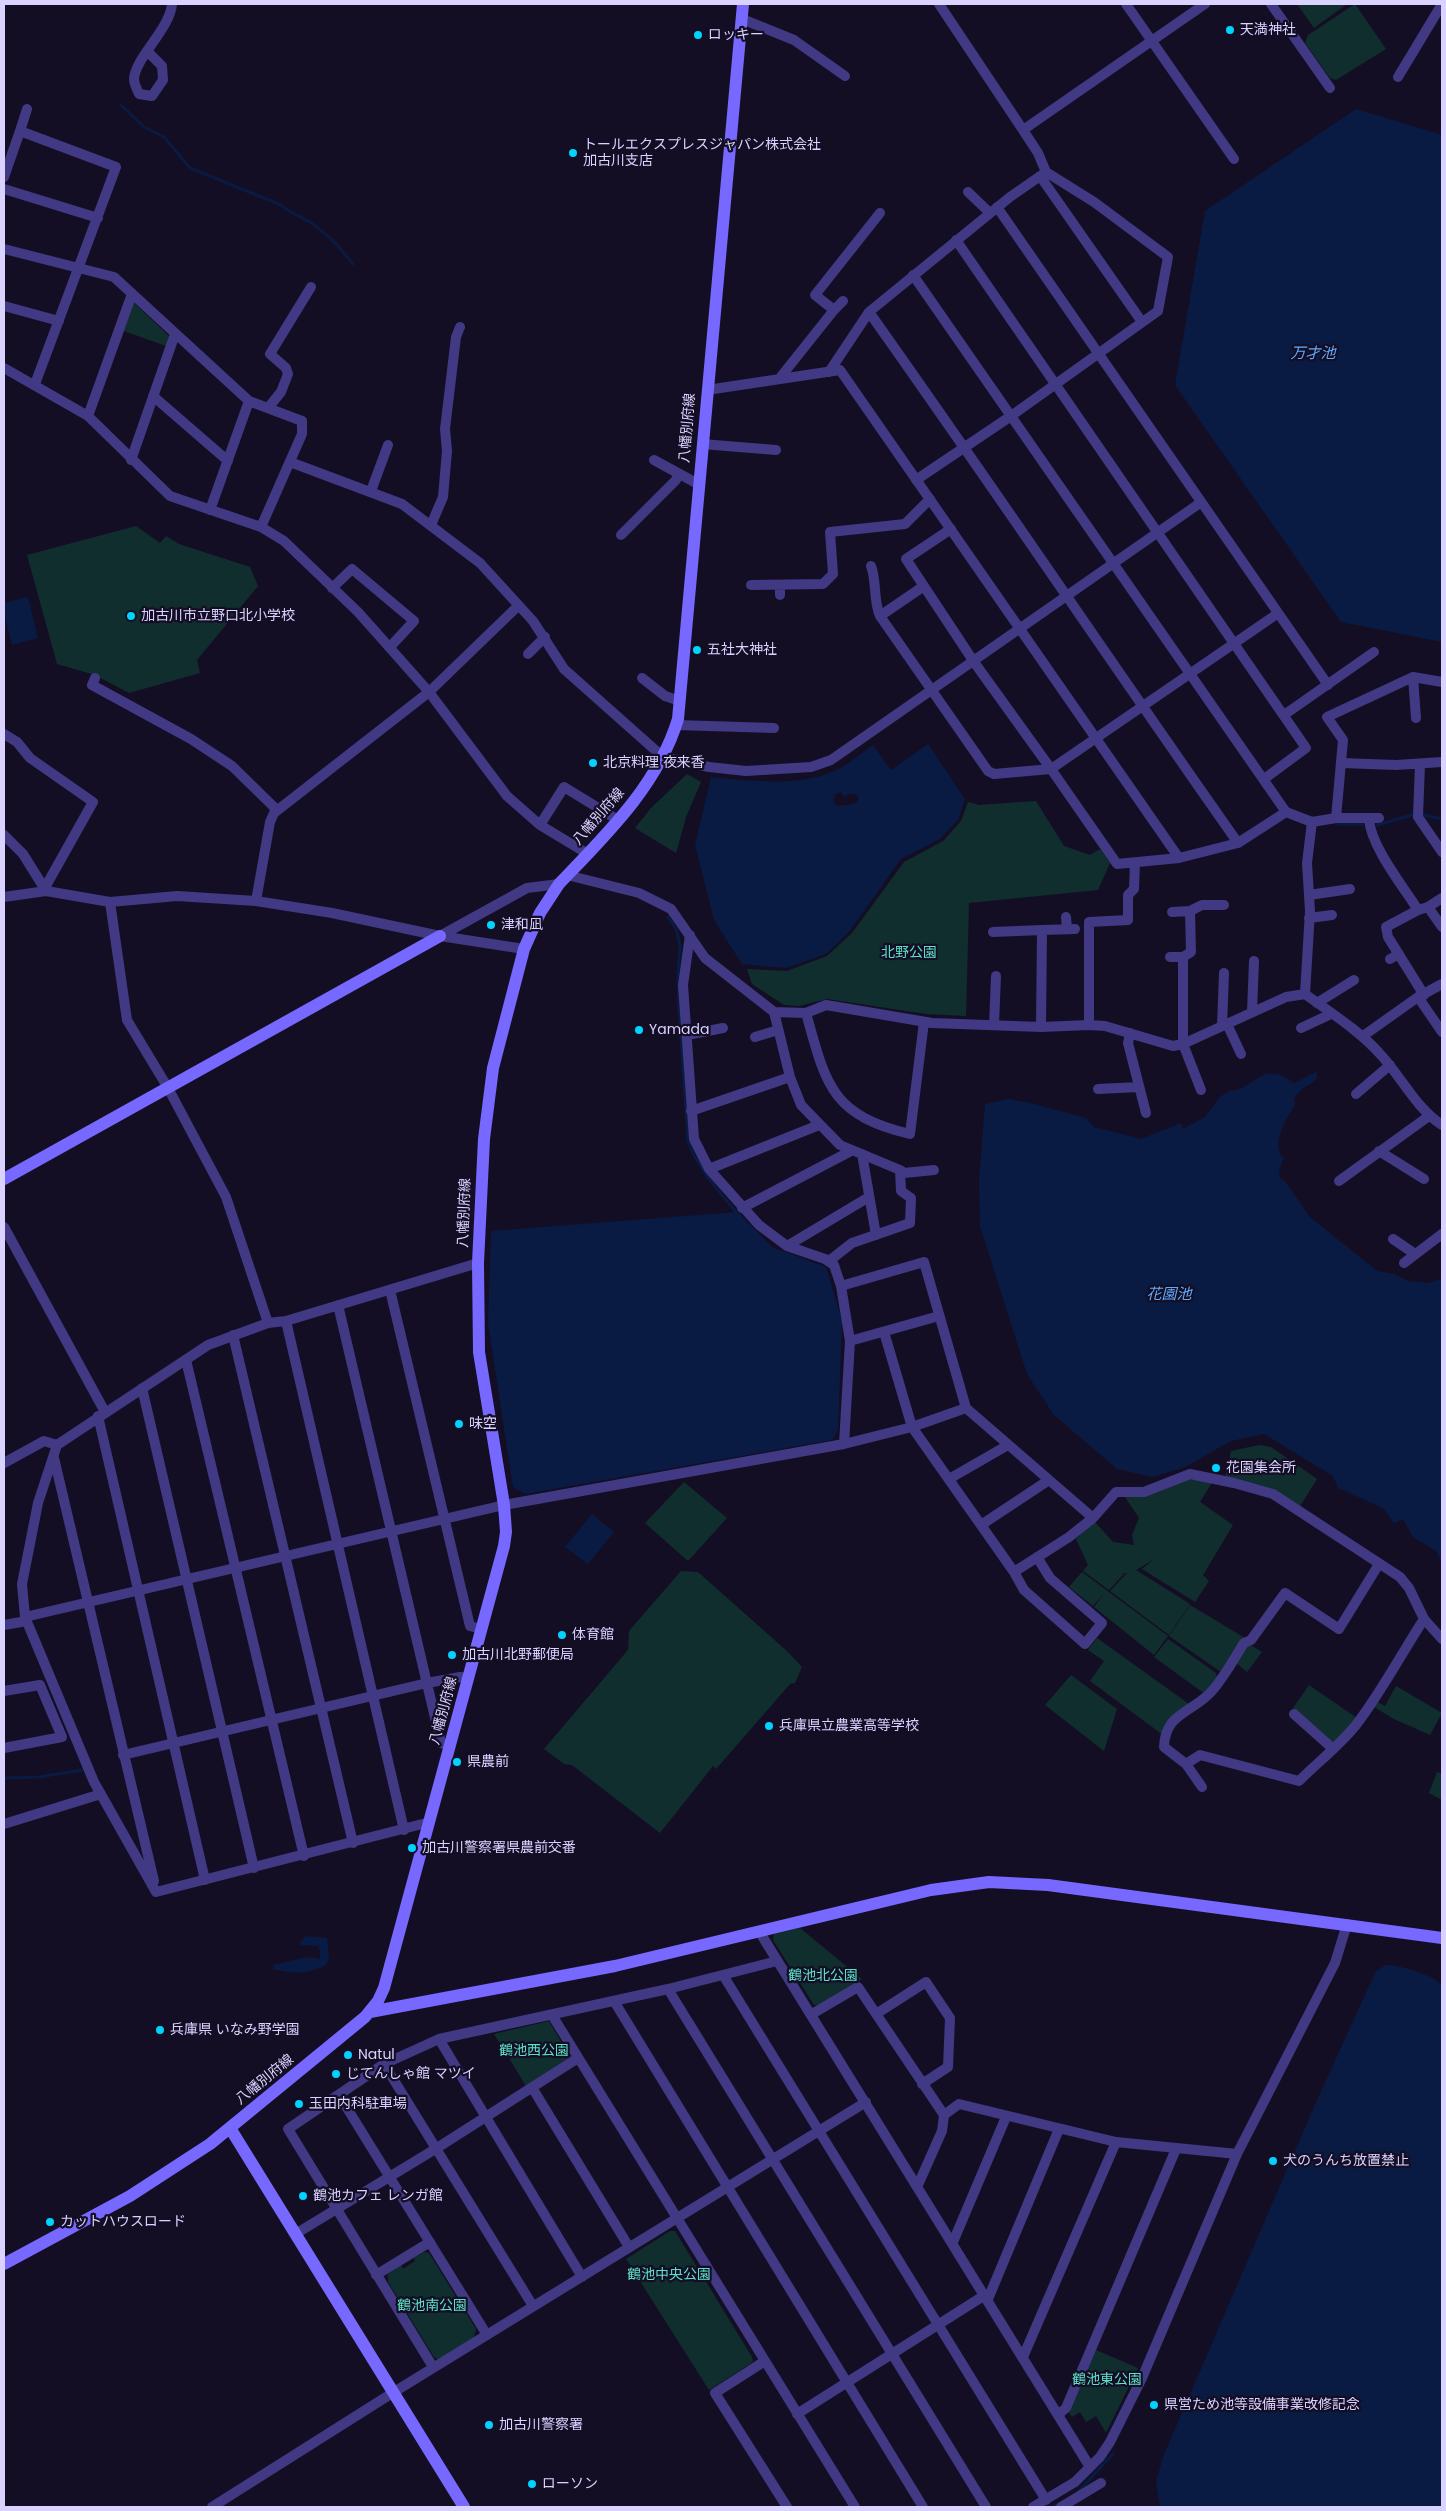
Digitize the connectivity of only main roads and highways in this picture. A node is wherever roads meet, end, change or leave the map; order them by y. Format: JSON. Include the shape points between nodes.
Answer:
{"nodes":[{"id":1,"x":743,"y":4,"type":"edge"},
{"id":2,"x":440,"y":936,"type":"road end"},
{"id":3,"x":4,"y":1179,"type":"edge"},
{"id":4,"x":1442,"y":1938,"type":"edge"},
{"id":5,"x":370,"y":2012,"type":"junction"},
{"id":6,"x":230,"y":2128,"type":"junction"},
{"id":7,"x":4,"y":2264,"type":"edge"},
{"id":8,"x":464,"y":2507,"type":"edge"}],
"edges":[{"from":1,"to":5,"type":"main road","name":"八幡別府線","via":[[676,725],[663,757],[637,797],[563,879],[540,913],[524,949],[504,1018],[489,1092],[484,1139],[478,1263],[479,1352],[506,1532],[384,1988]]},
{"from":2,"to":3,"type":"main road"},
{"from":4,"to":5,"type":"main road","via":[[1048,1885],[989,1882],[931,1890],[615,1966]]},
{"from":5,"to":6,"type":"main road","name":"八幡別府線"},
{"from":6,"to":7,"type":"main road","name":"八幡別府線","via":[[151,2184]]},
{"from":6,"to":8,"type":"main road"}]}
